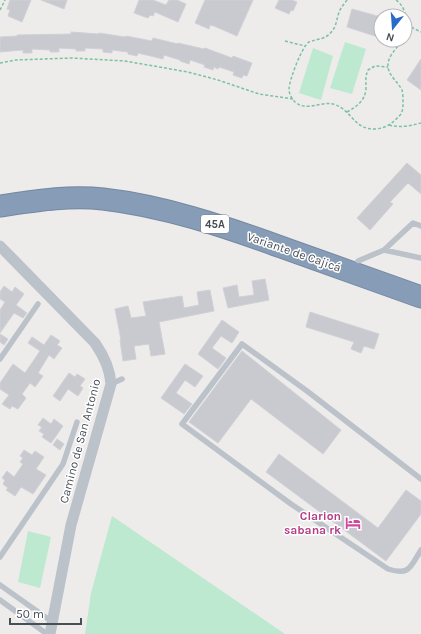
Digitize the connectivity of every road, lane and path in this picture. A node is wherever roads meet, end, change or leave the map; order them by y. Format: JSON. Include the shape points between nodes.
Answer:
{"nodes":[{"id":1,"x":4,"y":0,"type":"edge"},
{"id":2,"x":347,"y":0,"type":"edge"},
{"id":3,"x":396,"y":0,"type":"edge"},
{"id":4,"x":400,"y":1,"type":"edge"},
{"id":5,"x":0,"y":10,"type":"edge"},
{"id":6,"x":285,"y":41,"type":"dead end"},
{"id":7,"x":305,"y":46,"type":"junction"},
{"id":8,"x":396,"y":48,"type":"edge"},
{"id":9,"x":0,"y":63,"type":"edge"},
{"id":10,"x":388,"y":67,"type":"junction"},
{"id":11,"x":293,"y":99,"type":"junction"},
{"id":12,"x":347,"y":112,"type":"junction"},
{"id":13,"x":421,"y":123,"type":"edge"},
{"id":14,"x":389,"y":125,"type":"junction"},
{"id":15,"x":0,"y":192,"type":"edge"},
{"id":16,"x":0,"y":206,"type":"edge"},
{"id":17,"x":421,"y":226,"type":"edge"},
{"id":18,"x":0,"y":246,"type":"edge"},
{"id":19,"x":384,"y":250,"type":"junction"},
{"id":20,"x":421,"y":258,"type":"edge"},
{"id":21,"x":358,"y":261,"type":"junction"},
{"id":22,"x":421,"y":281,"type":"edge"},
{"id":23,"x":421,"y":297,"type":"edge"},
{"id":24,"x":38,"y":304,"type":"dead end"},
{"id":25,"x":0,"y":359,"type":"edge"},
{"id":26,"x":122,"y":380,"type":"dead end"},
{"id":27,"x":111,"y":384,"type":"junction"},
{"id":28,"x":77,"y":422,"type":"dead end"},
{"id":29,"x":421,"y":479,"type":"edge"},
{"id":30,"x":421,"y":550,"type":"edge"},
{"id":31,"x":0,"y":556,"type":"edge"},
{"id":32,"x":0,"y":585,"type":"edge"},
{"id":33,"x":0,"y":600,"type":"edge"},
{"id":34,"x":51,"y":621,"type":"junction"},
{"id":35,"x":47,"y":634,"type":"edge"},
{"id":36,"x":50,"y":634,"type":"edge"}],
"edges":[{"from":1,"to":5,"type":"path"},
{"from":2,"to":7,"type":"path","via":[[333,30],[322,39],[309,42]]},
{"from":3,"to":4,"type":"path"},
{"from":6,"to":7,"type":"path"},
{"from":7,"to":11,"type":"path","via":[[289,86],[289,93]]},
{"from":8,"to":10,"type":"path","via":[[390,57]]},
{"from":9,"to":11,"type":"path","via":[[72,58],[125,61],[188,72],[259,94]]},
{"from":10,"to":12,"type":"path","via":[[375,66],[368,70],[362,101]]},
{"from":10,"to":14,"type":"path","via":[[403,93],[402,112]]},
{"from":11,"to":12,"type":"path","via":[[304,106],[332,103]]},
{"from":12,"to":14,"type":"path","via":[[362,127],[368,129],[384,128]]},
{"from":13,"to":14,"type":"path","via":[[396,127]]},
{"from":15,"to":21,"type":"highway","name":"Variante de Cajicá","number":"45A","via":[[57,185],[94,185],[129,189],[211,210]]},
{"from":16,"to":23,"type":"highway","name":"Variante de Cajicá","number":"45A","via":[[72,198],[102,199],[155,208],[227,228]]},
{"from":17,"to":19,"type":"lane","via":[[413,223]]},
{"from":18,"to":27,"type":"street","name":"Camino de San Antonio","via":[[95,343],[108,366]]},
{"from":19,"to":20,"type":"lane"},
{"from":19,"to":21,"type":"lane"},
{"from":21,"to":22,"type":"highway","name":"Variante de Cajicá","number":"45A"},
{"from":24,"to":25,"type":"lane"},
{"from":26,"to":27,"type":"lane"},
{"from":27,"to":34,"type":"street","name":"Camino de San Antonio","via":[[71,525]]},
{"from":28,"to":31,"type":"lane","via":[[63,464]]},
{"from":29,"to":30,"type":"lane","via":[[242,344],[182,424],[291,504],[388,569],[399,572],[409,569]]},
{"from":32,"to":34,"type":"lane"},
{"from":33,"to":35,"type":"lane"},
{"from":34,"to":36,"type":"street","name":"Camino de San Antonio"}]}
